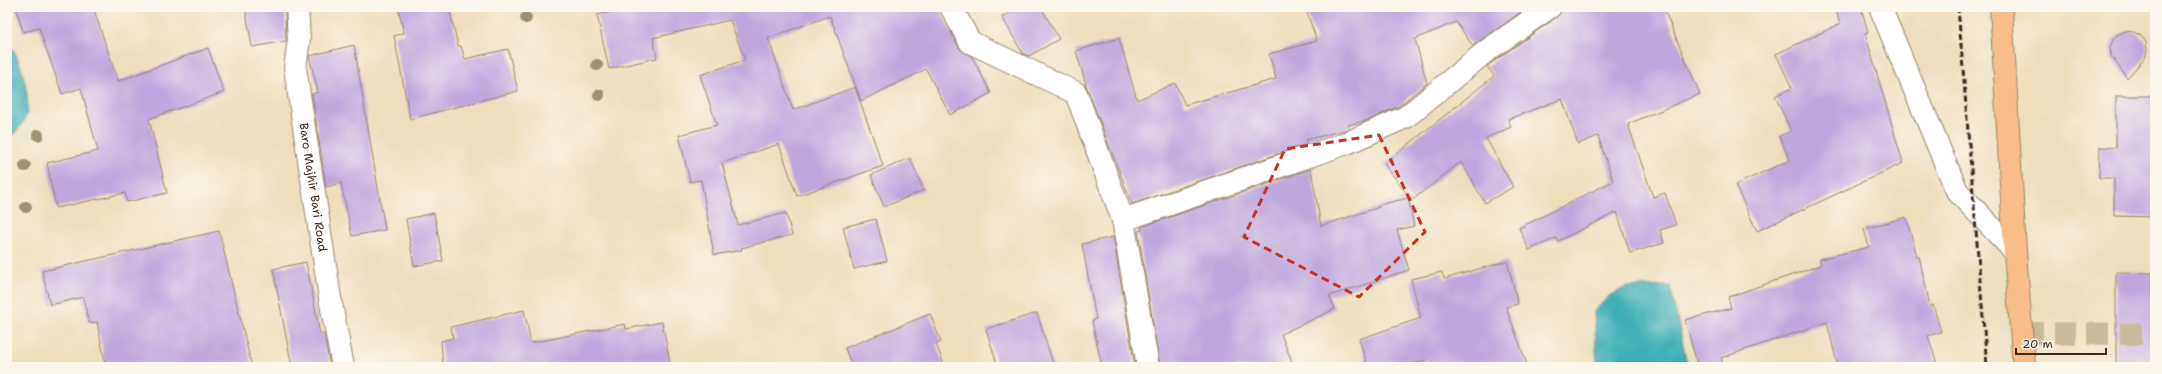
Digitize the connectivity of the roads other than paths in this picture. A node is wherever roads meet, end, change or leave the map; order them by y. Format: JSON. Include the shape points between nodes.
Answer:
{"nodes":[{"id":1,"x":296,"y":7,"type":"edge"},
{"id":2,"x":951,"y":7,"type":"edge"},
{"id":3,"x":1550,"y":7,"type":"edge"},
{"id":4,"x":1880,"y":7,"type":"edge"},
{"id":5,"x":2001,"y":7,"type":"edge"},
{"id":6,"x":1123,"y":220,"type":"junction"},
{"id":7,"x":2014,"y":252,"type":"junction"},
{"id":8,"x":343,"y":367,"type":"edge"},
{"id":9,"x":1148,"y":367,"type":"edge"},
{"id":10,"x":2024,"y":367,"type":"edge"}],
"edges":[{"from":1,"to":8,"type":"street","name":"Baro Majhir Bari Road","via":[[299,39],[295,68]]},
{"from":2,"to":6,"type":"street","via":[[970,42],[1076,93]]},
{"from":3,"to":6,"type":"street","via":[[1485,52],[1406,118],[1347,143]]},
{"from":4,"to":7,"type":"street","via":[[1957,191]]},
{"from":5,"to":7,"type":"highway"},
{"from":6,"to":9,"type":"street"},
{"from":7,"to":10,"type":"highway"}]}
